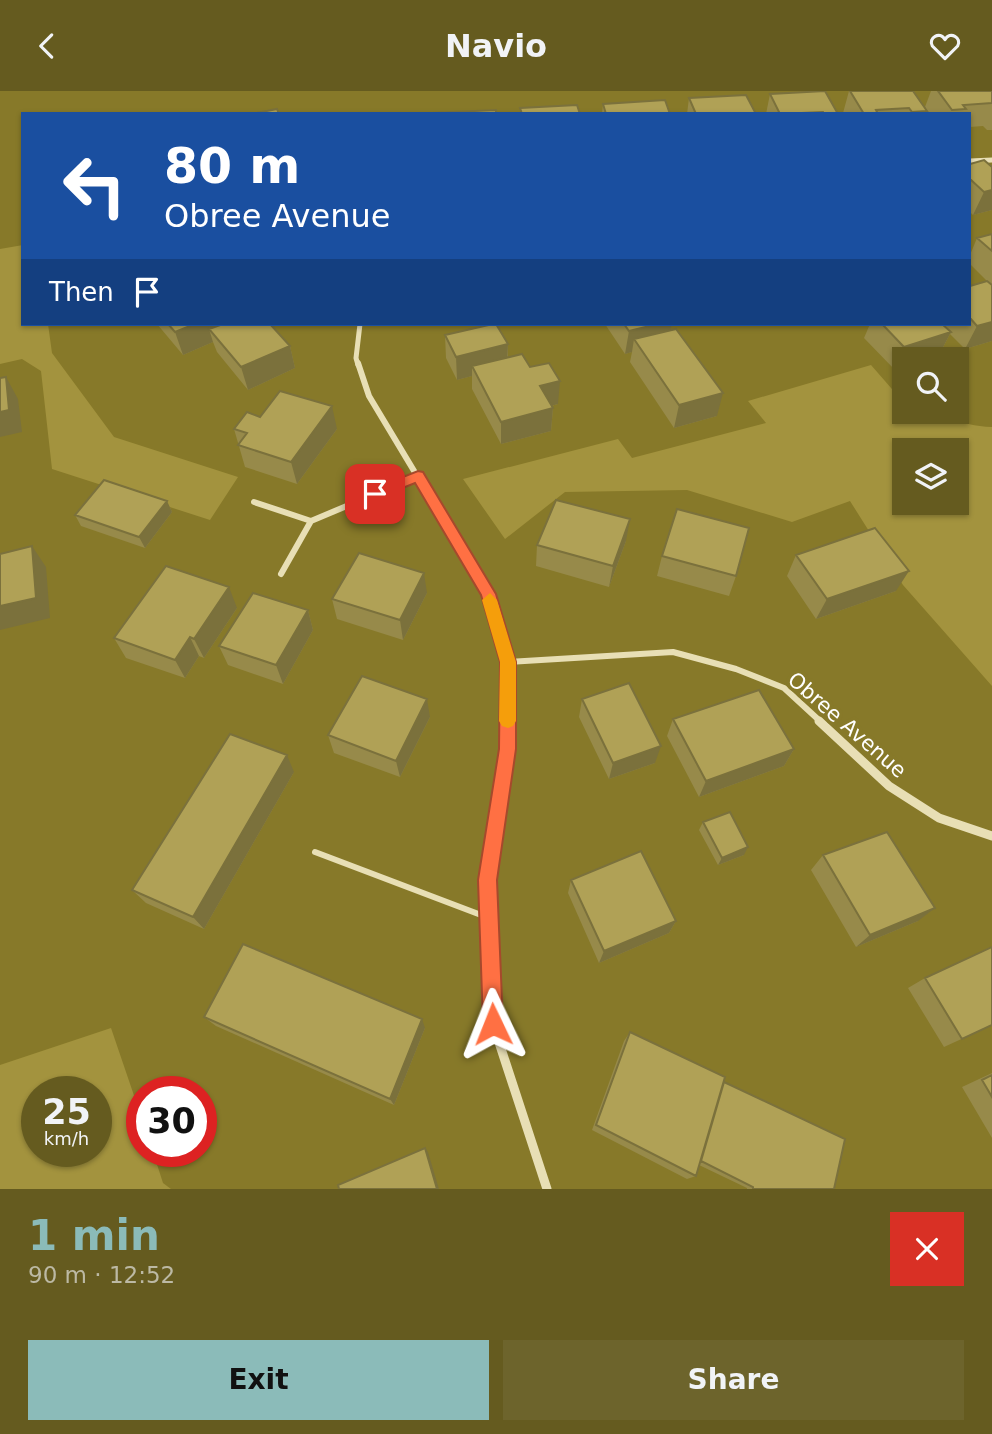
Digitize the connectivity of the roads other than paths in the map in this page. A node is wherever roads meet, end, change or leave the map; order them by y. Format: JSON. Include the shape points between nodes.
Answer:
{"nodes":[{"id":1,"x":992,"y":160,"type":"edge"},
{"id":2,"x":971,"y":161,"type":"edge"},
{"id":3,"x":360,"y":326,"type":"edge"},
{"id":4,"x":418,"y":476,"type":"junction"},
{"id":5,"x":254,"y":502,"type":"dead end"},
{"id":6,"x":311,"y":521,"type":"junction"},
{"id":7,"x":281,"y":574,"type":"dead end"},
{"id":8,"x":508,"y":662,"type":"junction"},
{"id":9,"x":992,"y":836,"type":"edge"},
{"id":10,"x":315,"y":852,"type":"dead end"},
{"id":11,"x":489,"y":918,"type":"junction"},
{"id":12,"x":547,"y":1189,"type":"edge"}],
"edges":[{"from":1,"to":2,"type":"street"},
{"from":3,"to":4,"type":"street","via":[[356,358],[369,396]]},
{"from":4,"to":6,"type":"street"},
{"from":4,"to":8,"type":"street","via":[[488,594]]},
{"from":5,"to":6,"type":"street"},
{"from":6,"to":7,"type":"street"},
{"from":8,"to":9,"type":"street","name":"Obree Avenue","via":[[673,652],[736,670],[784,688],[889,786],[939,818]]},
{"from":8,"to":11,"type":"street","via":[[508,749],[487,880]]},
{"from":10,"to":11,"type":"lane"},
{"from":11,"to":12,"type":"street","via":[[493,1024]]}]}
